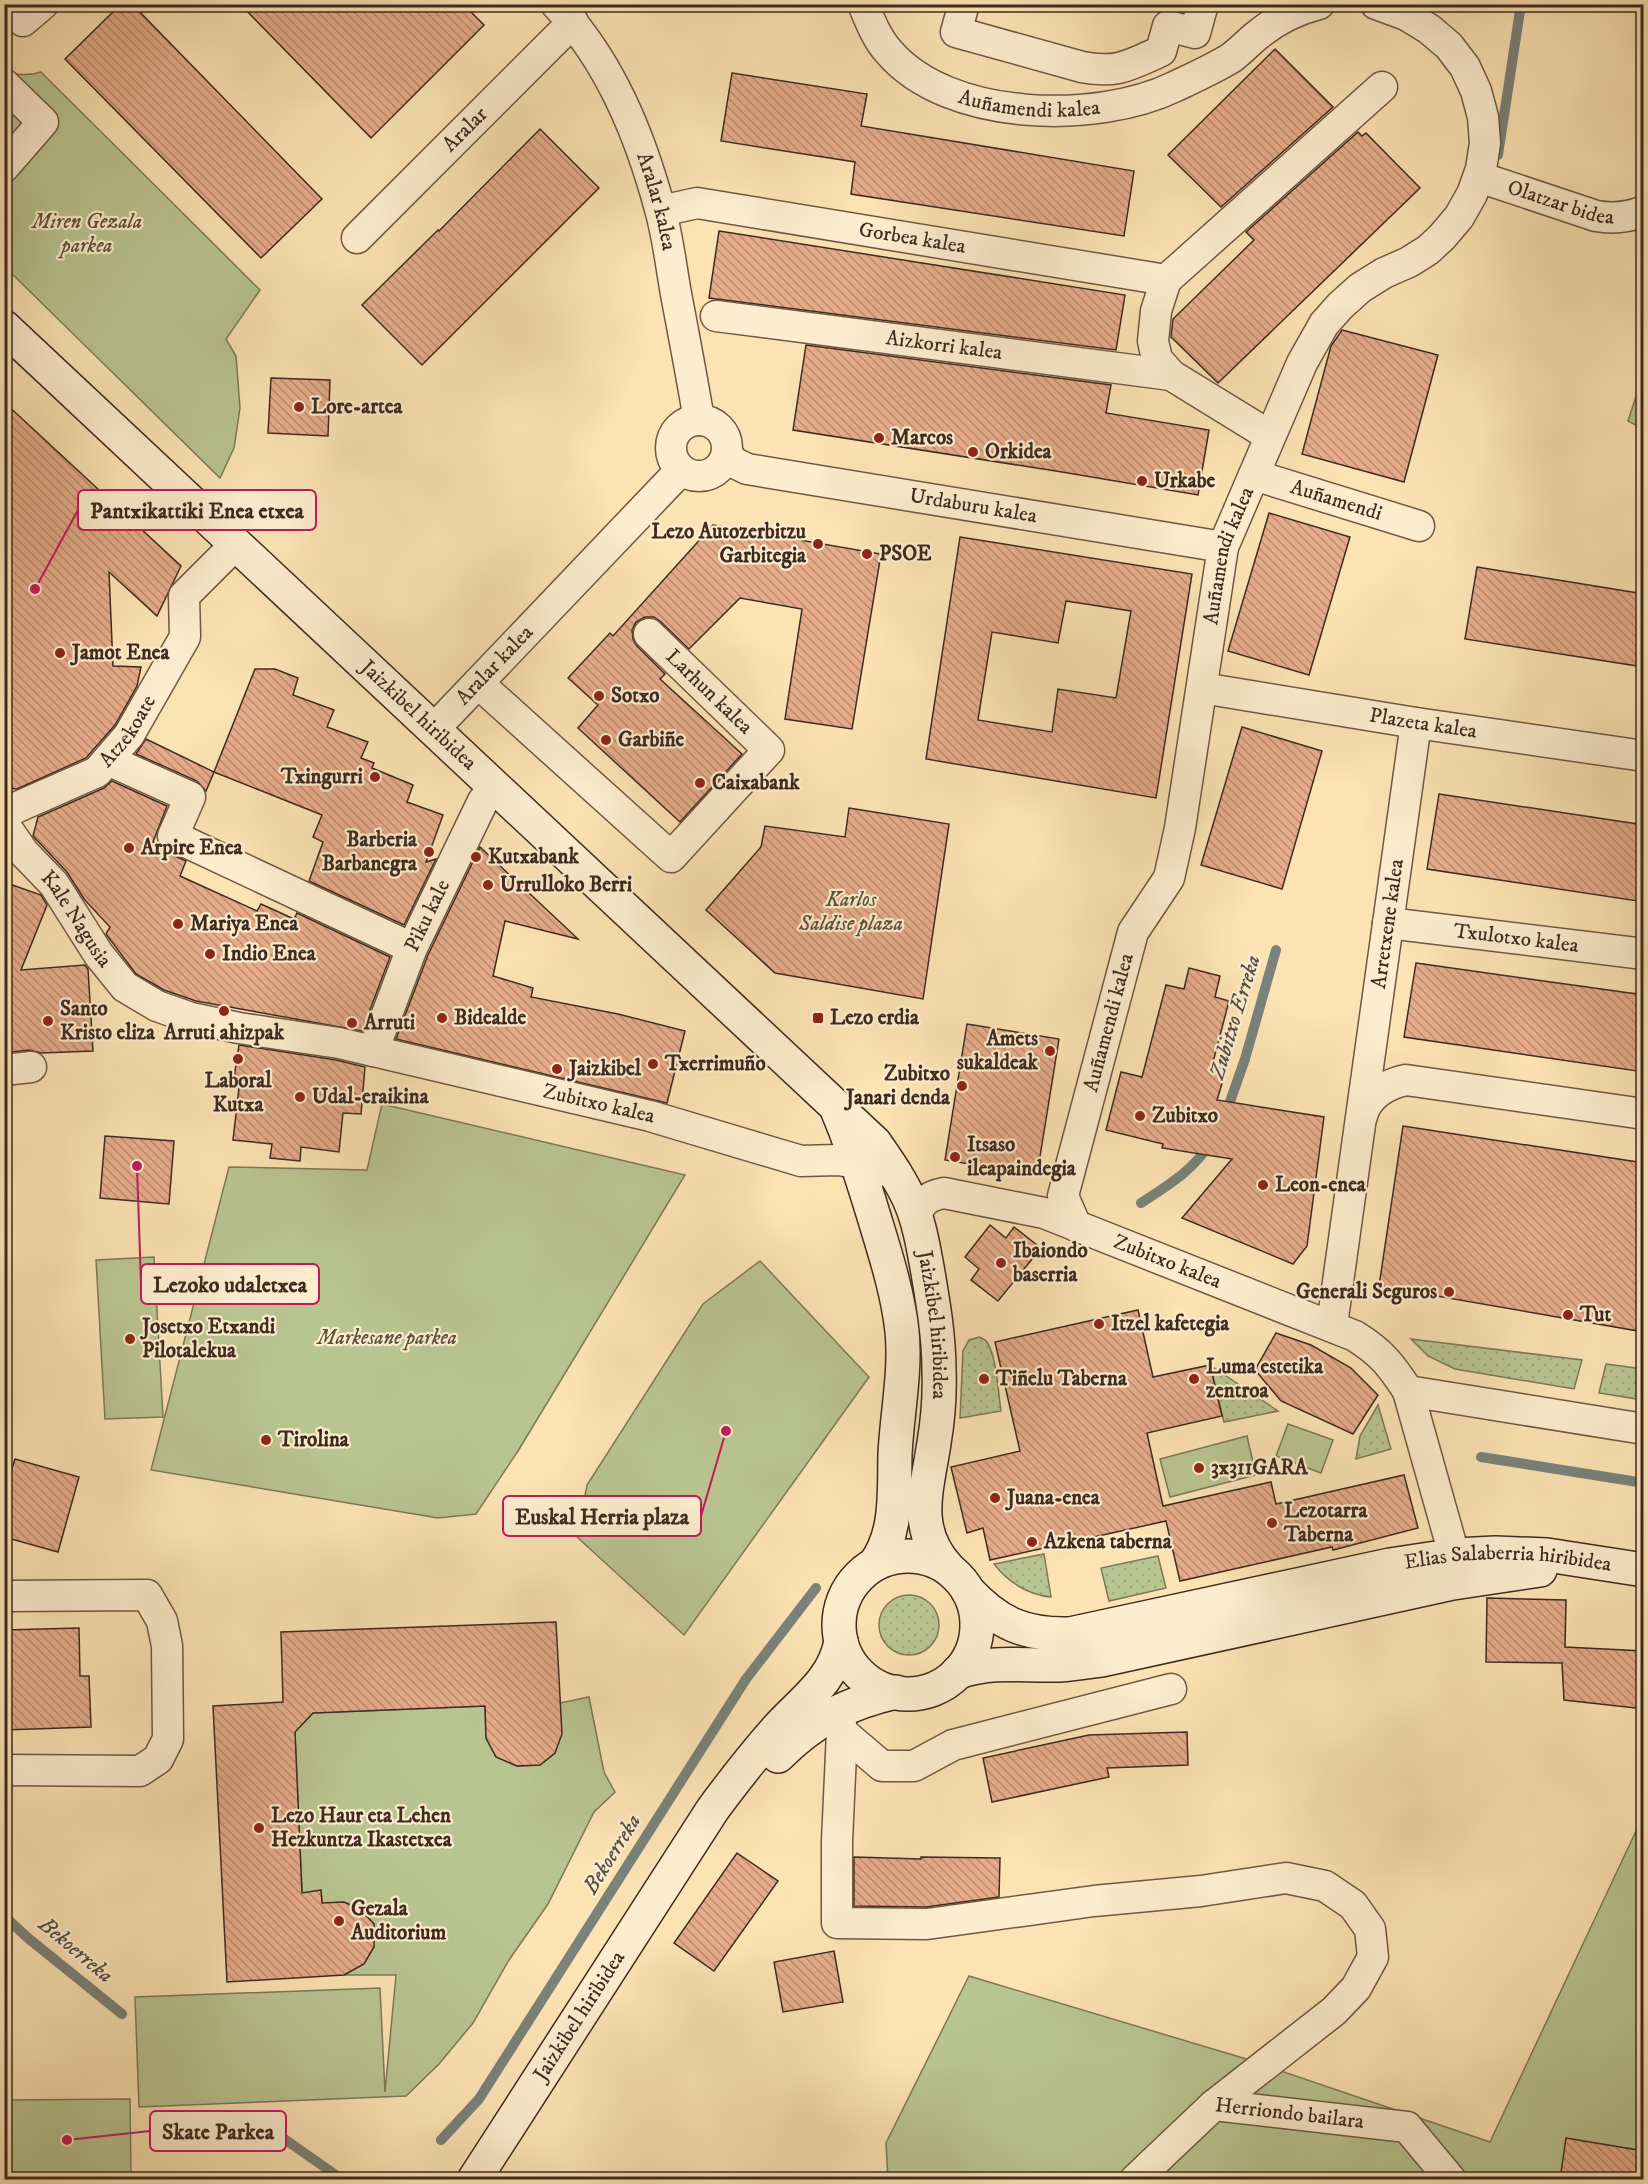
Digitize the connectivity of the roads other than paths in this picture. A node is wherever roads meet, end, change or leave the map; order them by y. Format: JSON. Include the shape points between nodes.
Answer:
{"nodes":[{"id":1,"x":863,"y":4,"type":"edge"},
{"id":2,"x":964,"y":4,"type":"edge"},
{"id":3,"x":1203,"y":4,"type":"edge"},
{"id":4,"x":1319,"y":4,"type":"edge"},
{"id":5,"x":1376,"y":4,"type":"edge"},
{"id":6,"x":565,"y":13,"type":"edge"},
{"id":7,"x":4,"y":84,"type":"edge"},
{"id":8,"x":1382,"y":87,"type":"dead end"},
{"id":9,"x":4,"y":167,"type":"edge"},
{"id":10,"x":1479,"y":177,"type":"junction"},
{"id":11,"x":661,"y":211,"type":"junction"},
{"id":12,"x":1644,"y":211,"type":"edge"},
{"id":13,"x":357,"y":237,"type":"dead end"},
{"id":14,"x":1166,"y":280,"type":"junction"},
{"id":15,"x":716,"y":316,"type":"dead end"},
{"id":16,"x":4,"y":327,"type":"edge"},
{"id":17,"x":1171,"y":375,"type":"junction"},
{"id":18,"x":699,"y":420,"type":"junction"},
{"id":19,"x":1270,"y":436,"type":"junction"},
{"id":20,"x":727,"y":455,"type":"junction"},
{"id":21,"x":681,"y":470,"type":"junction"},
{"id":22,"x":1254,"y":476,"type":"junction"},
{"id":23,"x":1419,"y":526,"type":"dead end"},
{"id":24,"x":236,"y":544,"type":"junction"},
{"id":25,"x":1223,"y":548,"type":"junction"},
{"id":26,"x":648,"y":634,"type":"dead end"},
{"id":27,"x":478,"y":683,"type":"junction"},
{"id":28,"x":1202,"y":688,"type":"junction"},
{"id":29,"x":1416,"y":723,"type":"junction"},
{"id":30,"x":434,"y":729,"type":"junction"},
{"id":31,"x":1644,"y":756,"type":"edge"},
{"id":32,"x":108,"y":760,"type":"junction"},
{"id":33,"x":496,"y":787,"type":"junction"},
{"id":34,"x":7,"y":828,"type":"edge"},
{"id":35,"x":1388,"y":923,"type":"junction"},
{"id":36,"x":412,"y":948,"type":"junction"},
{"id":37,"x":1644,"y":954,"type":"edge"},
{"id":38,"x":125,"y":987,"type":"joint"},
{"id":39,"x":373,"y":1051,"type":"junction"},
{"id":40,"x":833,"y":1102,"type":"junction"},
{"id":41,"x":1644,"y":1114,"type":"edge"},
{"id":42,"x":1360,"y":1125,"type":"junction"},
{"id":43,"x":857,"y":1163,"type":"junction"},
{"id":44,"x":1076,"y":1226,"type":"junction"},
{"id":45,"x":919,"y":1229,"type":"junction"},
{"id":46,"x":1332,"y":1325,"type":"junction"},
{"id":47,"x":1408,"y":1391,"type":"junction"},
{"id":48,"x":1644,"y":1429,"type":"edge"},
{"id":49,"x":1456,"y":1555,"type":"junction"},
{"id":50,"x":1599,"y":1563,"type":"junction"},
{"id":51,"x":875,"y":1564,"type":"junction"},
{"id":52,"x":1644,"y":1570,"type":"edge"},
{"id":53,"x":1499,"y":1575,"type":"junction"},
{"id":54,"x":958,"y":1579,"type":"junction"},
{"id":55,"x":4,"y":1596,"type":"edge"},
{"id":56,"x":841,"y":1641,"type":"junction"},
{"id":57,"x":958,"y":1672,"type":"junction"},
{"id":58,"x":1171,"y":1689,"type":"dead end"},
{"id":59,"x":896,"y":1692,"type":"junction"},
{"id":60,"x":841,"y":1721,"type":"junction"},
{"id":61,"x":4,"y":1770,"type":"edge"},
{"id":62,"x":682,"y":1857,"type":"junction"},
{"id":63,"x":1214,"y":2105,"type":"junction"},
{"id":64,"x":476,"y":2178,"type":"edge"},
{"id":65,"x":1135,"y":2180,"type":"edge"},
{"id":66,"x":1451,"y":2180,"type":"edge"}],
"edges":[{"from":1,"to":4,"type":"street","name":"Auñamendi kalea","via":[[888,52],[935,87],[979,104],[1050,111],[1112,106],[1172,88],[1232,57],[1278,20]]},
{"from":2,"to":3,"type":"street","via":[[956,32],[1104,71],[1128,66],[1161,51],[1168,26],[1195,33]]},
{"from":5,"to":10,"type":"street","name":"Auñamendi kalea","via":[[1429,28],[1465,68],[1483,117],[1485,143]]},
{"from":6,"to":11,"type":"street","name":"Aralar kalea","via":[[621,98]]},
{"from":6,"to":13,"type":"street","name":"Aralar"},
{"from":7,"to":9,"type":"street","via":[[43,122]]},
{"from":8,"to":14,"type":"street"},
{"from":10,"to":12,"type":"street","name":"Olatzar bidea","via":[[1610,219]]},
{"from":10,"to":19,"type":"street","name":"Auñamendi kalea","via":[[1459,217],[1442,237],[1409,262],[1360,288],[1324,324]]},
{"from":11,"to":14,"type":"street","name":"Gorbea kalea","via":[[696,203]]},
{"from":11,"to":18,"type":"street","name":"Aralar kalea"},
{"from":14,"to":17,"type":"street","via":[[1156,311],[1153,341],[1157,359]]},
{"from":15,"to":17,"type":"street","name":"Aizkorri kalea"},
{"from":16,"to":24,"type":"main road","name":"Jaizkibel hiribidea"},
{"from":17,"to":19,"type":"street"},
{"from":18,"to":20,"type":"street","via":[[721,430]]},
{"from":18,"to":21,"type":"street","via":[[689,421],[674,434],[671,453]]},
{"from":19,"to":22,"type":"street","name":"Auñamendi kalea"},
{"from":20,"to":21,"type":"street","via":[[717,471],[708,475],[689,475]]},
{"from":20,"to":25,"type":"street","name":"Urdaburu kalea","via":[[747,469]]},
{"from":21,"to":27,"type":"street","name":"Aralar kalea"},
{"from":22,"to":23,"type":"street","name":"Auñamendi"},
{"from":22,"to":25,"type":"street","name":"Auñamendi kalea"},
{"from":24,"to":30,"type":"main road","name":"Jaizkibel hiribidea"},
{"from":24,"to":32,"type":"street","name":"Atzekoate","via":[[184,596],[185,637],[129,735]]},
{"from":25,"to":28,"type":"street","name":"Auñamendi kalea"},
{"from":26,"to":27,"type":"street","name":"Larhun kalea","via":[[769,750],[671,857]]},
{"from":27,"to":30,"type":"street","name":"Aralar kalea"},
{"from":28,"to":29,"type":"street","name":"Plazeta kalea"},
{"from":28,"to":44,"type":"street","name":"Auñamendi kalea","via":[[1169,878],[1133,932],[1064,1196]]},
{"from":29,"to":31,"type":"street","name":"Plazeta kalea"},
{"from":29,"to":35,"type":"street","name":"Arretxene kalea"},
{"from":30,"to":33,"type":"main road","name":"Jaizkibel hiribidea"},
{"from":32,"to":34,"type":"street","name":"Atzekoate","via":[[98,772]]},
{"from":32,"to":36,"type":"street","via":[[190,797],[173,836]]},
{"from":33,"to":36,"type":"street","name":"Piku kale","via":[[483,801]]},
{"from":33,"to":40,"type":"main road","name":"Jaizkibel hiribidea"},
{"from":34,"to":38,"type":"street","name":"Kale Nagusia","via":[[24,853],[54,884],[99,955]]},
{"from":35,"to":37,"type":"street","name":"Txulotxo kalea"},
{"from":35,"to":42,"type":"street","name":"Arretxene kalea"},
{"from":36,"to":39,"type":"street","name":"Piku kale"},
{"from":38,"to":39,"type":"street","name":"Zubitxo kalea","via":[[157,1006],[190,1017]]},
{"from":39,"to":43,"type":"street","name":"Zubitxo kalea","via":[[650,1116],[801,1161]]},
{"from":40,"to":43,"type":"main road","name":"Jaizkibel hiribidea"},
{"from":40,"to":45,"type":"main road","name":"Jaizkibel hiribidea","via":[[875,1143],[895,1171]]},
{"from":41,"to":42,"type":"street","name":"Arretxene kalea","via":[[1406,1080],[1383,1088],[1372,1098]]},
{"from":42,"to":46,"type":"street","name":"Arretxene kalea"},
{"from":43,"to":45,"type":"street","name":"Zubitxo kalea","via":[[875,1172],[888,1186],[901,1214]]},
{"from":43,"to":51,"type":"main road","name":"Jaizkibel hiribidea","via":[[887,1262],[902,1342],[893,1519],[887,1543]]},
{"from":44,"to":45,"type":"street","name":"Zubitxo kalea","via":[[1044,1213],[944,1193],[924,1201],[918,1210]]},
{"from":44,"to":46,"type":"street","name":"Zubitxo kalea"},
{"from":45,"to":54,"type":"main road","name":"Jaizkibel hiribidea","via":[[938,1335],[939,1368],[938,1420],[927,1479],[925,1527],[937,1557]]},
{"from":46,"to":47,"type":"street","name":"Zubitxo kalea","via":[[1377,1350]]},
{"from":47,"to":48,"type":"street"},
{"from":47,"to":49,"type":"street","name":"Zubitxo kalea"},
{"from":49,"to":50,"type":"main road","name":"Elias Salaberria hiribidea","via":[[1547,1555]]},
{"from":49,"to":53,"type":"street","via":[[1476,1569]]},
{"from":49,"to":54,"type":"main road","name":"Elias Salaberria hiribidea","via":[[1050,1635],[1005,1622],[985,1608]]},
{"from":50,"to":52,"type":"main road"},
{"from":50,"to":53,"type":"main road","name":"Elias Salaberria hiribidea"},
{"from":51,"to":54,"type":"main road","via":[[910,1556],[934,1561]]},
{"from":51,"to":56,"type":"main road","via":[[849,1589],[839,1623]]},
{"from":53,"to":57,"type":"main road","name":"Elias Salaberria hiribidea","via":[[1102,1660],[1060,1665],[999,1663]]},
{"from":54,"to":57,"type":"main road","via":[[976,1616],[976,1642]]},
{"from":55,"to":61,"type":"street","via":[[147,1595],[162,1621],[167,1646],[168,1739],[158,1759],[140,1771]]},
{"from":56,"to":59,"type":"main road","via":[[861,1675]]},
{"from":56,"to":62,"type":"main road","name":"Jaizkibel hiribidea","via":[[829,1675],[746,1765]]},
{"from":57,"to":59,"type":"main road","via":[[930,1690]]},
{"from":58,"to":60,"type":"street","via":[[953,1745],[914,1766],[882,1766]]},
{"from":59,"to":60,"type":"main road","via":[[868,1699]]},
{"from":60,"to":62,"type":"main road","name":"Jaizkibel hiribidea","via":[[808,1729],[741,1792]]},
{"from":60,"to":63,"type":"street","via":[[837,1923],[927,1924],[1286,1878],[1325,1886],[1353,1905],[1370,1929],[1373,1957],[1356,1988],[1334,2011]]},
{"from":62,"to":64,"type":"main road","name":"Jaizkibel hiribidea"},
{"from":63,"to":65,"type":"street","name":"Herriondo bailara"},
{"from":63,"to":66,"type":"street","name":"Herriondo bailara","via":[[1407,2127]]}]}
